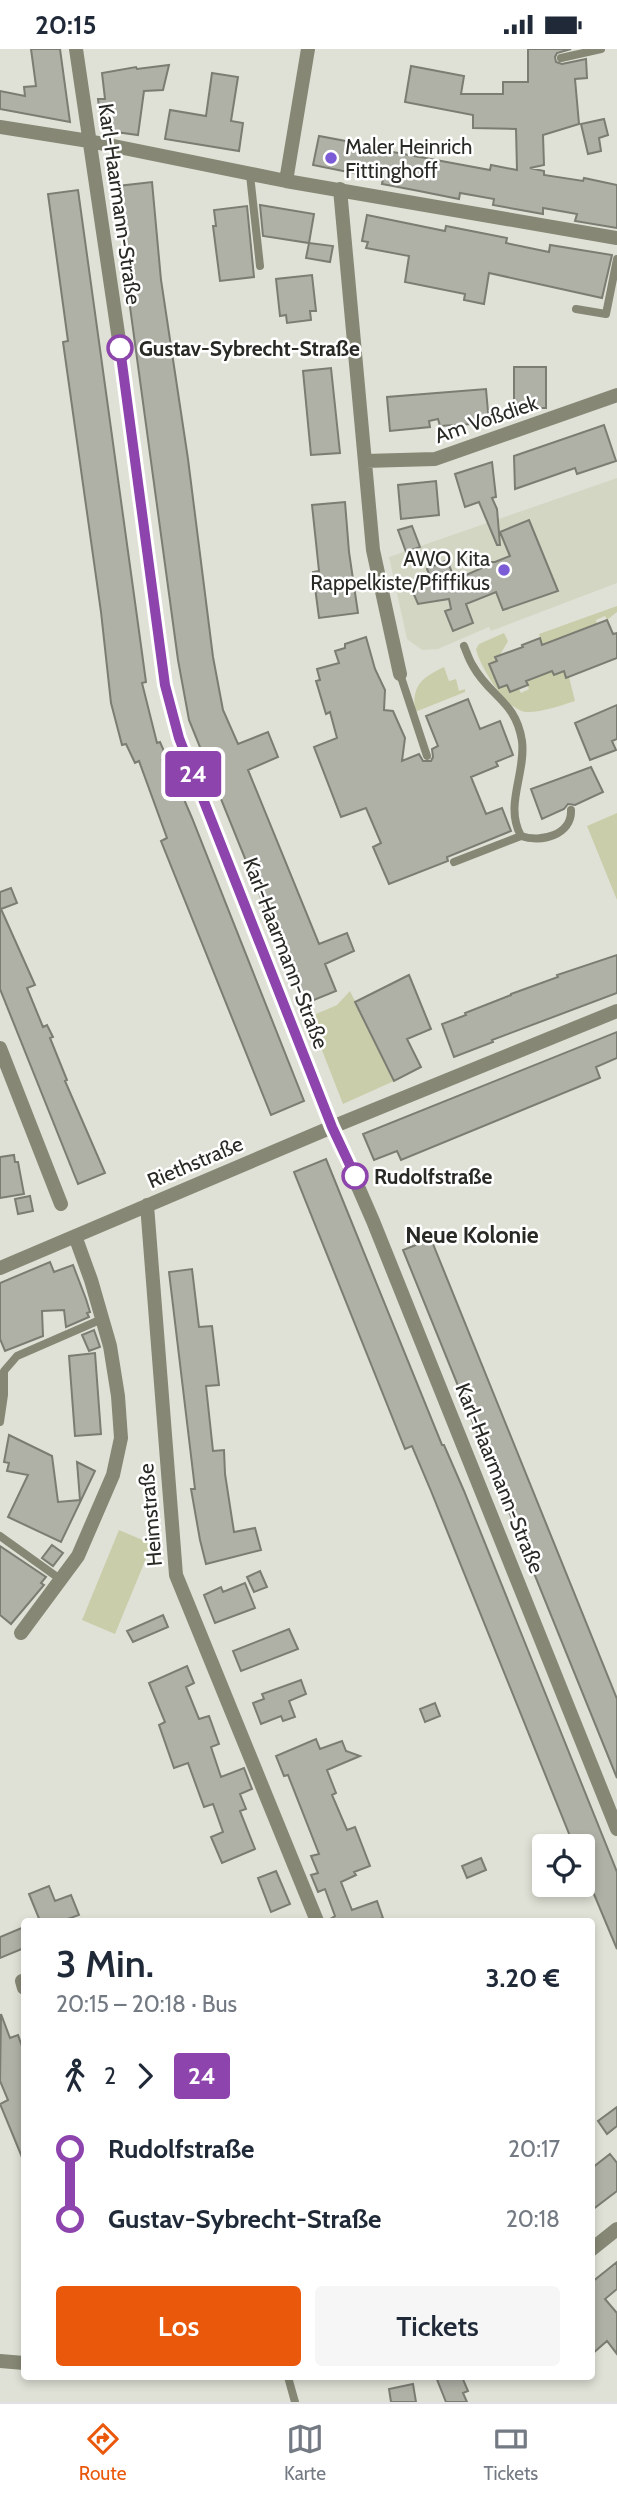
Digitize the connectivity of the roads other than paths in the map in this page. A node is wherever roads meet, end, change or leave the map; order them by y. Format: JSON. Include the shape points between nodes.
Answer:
{"nodes":[{"id":1,"x":76,"y":49,"type":"edge"},
{"id":2,"x":308,"y":49,"type":"edge"},
{"id":3,"x":601,"y":49,"type":"edge"},
{"id":4,"x":561,"y":58,"type":"dead end"},
{"id":5,"x":0,"y":127,"type":"edge"},
{"id":6,"x":89,"y":141,"type":"junction"},
{"id":7,"x":250,"y":175,"type":"junction"},
{"id":8,"x":285,"y":181,"type":"junction"},
{"id":9,"x":340,"y":189,"type":"junction"},
{"id":10,"x":617,"y":238,"type":"edge"},
{"id":11,"x":617,"y":259,"type":"edge"},
{"id":12,"x":260,"y":266,"type":"dead end"},
{"id":13,"x":576,"y":309,"type":"dead end"},
{"id":14,"x":617,"y":395,"type":"edge"},
{"id":15,"x":365,"y":461,"type":"junction"},
{"id":16,"x":464,"y":646,"type":"dead end"},
{"id":17,"x":400,"y":674,"type":"joint"},
{"id":18,"x":427,"y":757,"type":"dead end"},
{"id":19,"x":571,"y":810,"type":"dead end"},
{"id":20,"x":521,"y":836,"type":"junction"},
{"id":21,"x":454,"y":862,"type":"dead end"},
{"id":22,"x":617,"y":1011,"type":"edge"},
{"id":23,"x":0,"y":1048,"type":"edge"},
{"id":24,"x":332,"y":1127,"type":"junction"},
{"id":25,"x":61,"y":1204,"type":"dead end"},
{"id":26,"x":147,"y":1205,"type":"junction"},
{"id":27,"x":75,"y":1236,"type":"junction"},
{"id":28,"x":0,"y":1268,"type":"edge"},
{"id":29,"x":102,"y":1319,"type":"junction"},
{"id":30,"x":0,"y":1422,"type":"edge"},
{"id":31,"x":0,"y":1536,"type":"edge"},
{"id":32,"x":60,"y":1579,"type":"junction"},
{"id":33,"x":21,"y":1633,"type":"dead end"},
{"id":34,"x":617,"y":1829,"type":"edge"},
{"id":35,"x":316,"y":1918,"type":"edge"},
{"id":36,"x":617,"y":2229,"type":"edge"},
{"id":37,"x":595,"y":2247,"type":"edge"},
{"id":38,"x":0,"y":2361,"type":"edge"},
{"id":39,"x":21,"y":2363,"type":"edge"},
{"id":40,"x":289,"y":2380,"type":"edge"},
{"id":41,"x":295,"y":2402,"type":"edge"}],
"edges":[{"from":1,"to":6,"type":"street","name":"Karl-Haarmann-Straße"},
{"from":2,"to":8,"type":"street"},
{"from":3,"to":4,"type":"lane"},
{"from":5,"to":6,"type":"street"},
{"from":6,"to":7,"type":"street"},
{"from":6,"to":24,"type":"street","name":"Karl-Haarmann-Straße","via":[[170,710]]},
{"from":7,"to":8,"type":"street"},
{"from":7,"to":12,"type":"lane"},
{"from":8,"to":9,"type":"street"},
{"from":9,"to":10,"type":"street"},
{"from":9,"to":15,"type":"street"},
{"from":11,"to":13,"type":"lane","via":[[606,314]]},
{"from":14,"to":15,"type":"street","name":"Am Voßdiek","via":[[435,459]]},
{"from":15,"to":17,"type":"street","via":[[373,550]]},
{"from":16,"to":20,"type":"lane","via":[[473,667],[515,716],[523,760],[513,807],[514,824]]},
{"from":17,"to":18,"type":"lane"},
{"from":19,"to":20,"type":"lane","via":[[567,828],[554,835]]},
{"from":20,"to":21,"type":"lane"},
{"from":22,"to":24,"type":"street"},
{"from":23,"to":25,"type":"street"},
{"from":24,"to":26,"type":"street","name":"Riethstraße"},
{"from":24,"to":34,"type":"street","name":"Karl-Haarmann-Straße"},
{"from":26,"to":27,"type":"street","name":"Riethstraße"},
{"from":26,"to":35,"type":"street","name":"Heimstraße","via":[[176,1575]]},
{"from":27,"to":28,"type":"street","name":"Riethstraße"},
{"from":27,"to":29,"type":"street"},
{"from":29,"to":30,"type":"lane","via":[[17,1356],[4,1371]]},
{"from":29,"to":32,"type":"street","via":[[118,1396],[121,1438],[113,1475],[83,1545]]},
{"from":31,"to":32,"type":"lane"},
{"from":32,"to":33,"type":"street"},
{"from":36,"to":37,"type":"street"},
{"from":38,"to":39,"type":"street"},
{"from":40,"to":41,"type":"lane"}]}
